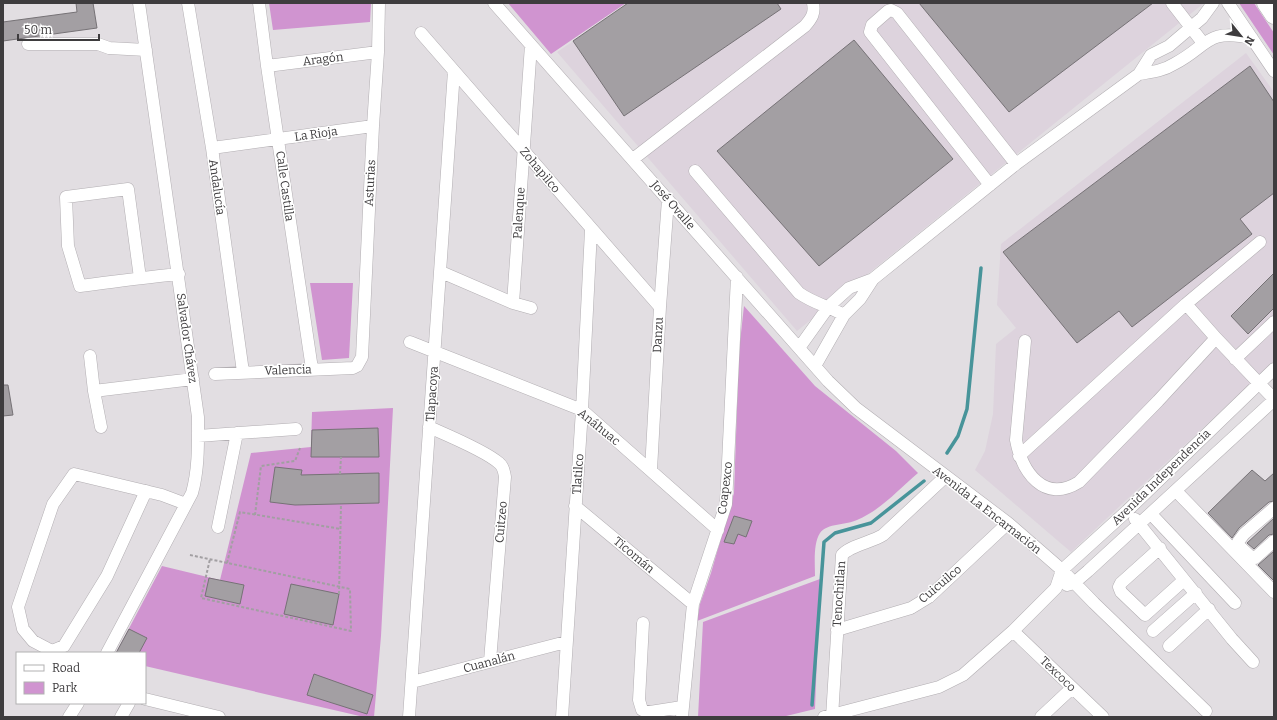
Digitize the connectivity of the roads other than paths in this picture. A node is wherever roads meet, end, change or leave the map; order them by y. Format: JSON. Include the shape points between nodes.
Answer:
{"nodes":[{"id":1,"x":139,"y":3,"type":"edge"},
{"id":2,"x":188,"y":3,"type":"edge"},
{"id":3,"x":259,"y":3,"type":"edge"},
{"id":4,"x":379,"y":3,"type":"edge"},
{"id":5,"x":494,"y":3,"type":"edge"},
{"id":6,"x":813,"y":3,"type":"edge"},
{"id":7,"x":1172,"y":3,"type":"edge"},
{"id":8,"x":1213,"y":3,"type":"edge"},
{"id":9,"x":1228,"y":3,"type":"edge"},
{"id":10,"x":1266,"y":3,"type":"edge"},
{"id":11,"x":1274,"y":15,"type":"edge"},
{"id":12,"x":1191,"y":28,"type":"junction"},
{"id":13,"x":421,"y":34,"type":"dead end"},
{"id":14,"x":1252,"y":38,"type":"junction"},
{"id":15,"x":1203,"y":43,"type":"junction"},
{"id":16,"x":28,"y":44,"type":"dead end"},
{"id":17,"x":531,"y":45,"type":"junction"},
{"id":18,"x":146,"y":50,"type":"junction"},
{"id":19,"x":378,"y":52,"type":"junction"},
{"id":20,"x":267,"y":66,"type":"junction"},
{"id":21,"x":454,"y":71,"type":"junction"},
{"id":22,"x":1274,"y":72,"type":"edge"},
{"id":23,"x":1139,"y":74,"type":"junction"},
{"id":24,"x":373,"y":126,"type":"junction"},
{"id":25,"x":278,"y":139,"type":"junction"},
{"id":26,"x":212,"y":148,"type":"junction"},
{"id":27,"x":523,"y":149,"type":"junction"},
{"id":28,"x":634,"y":159,"type":"junction"},
{"id":29,"x":1016,"y":164,"type":"junction"},
{"id":30,"x":695,"y":171,"type":"dead end"},
{"id":31,"x":990,"y":185,"type":"junction"},
{"id":32,"x":668,"y":200,"type":"junction"},
{"id":33,"x":591,"y":230,"type":"junction"},
{"id":34,"x":1260,"y":242,"type":"dead end"},
{"id":35,"x":441,"y":272,"type":"junction"},
{"id":36,"x":179,"y":274,"type":"junction"},
{"id":37,"x":737,"y":277,"type":"junction"},
{"id":38,"x":140,"y":278,"type":"junction"},
{"id":39,"x":873,"y":279,"type":"junction"},
{"id":40,"x":513,"y":303,"type":"junction"},
{"id":41,"x":1186,"y":304,"type":"junction"},
{"id":42,"x":829,"y":306,"type":"junction"},
{"id":43,"x":660,"y":307,"type":"junction"},
{"id":44,"x":531,"y":308,"type":"dead end"},
{"id":45,"x":844,"y":315,"type":"junction"},
{"id":46,"x":1274,"y":322,"type":"edge"},
{"id":47,"x":1216,"y":338,"type":"junction"},
{"id":48,"x":1025,"y":341,"type":"dead end"},
{"id":49,"x":410,"y":342,"type":"dead end"},
{"id":50,"x":799,"y":348,"type":"junction"},
{"id":51,"x":435,"y":352,"type":"junction"},
{"id":52,"x":90,"y":356,"type":"dead end"},
{"id":53,"x":1235,"y":359,"type":"junction"},
{"id":54,"x":360,"y":362,"type":"joint"},
{"id":55,"x":815,"y":366,"type":"junction"},
{"id":56,"x":312,"y":369,"type":"junction"},
{"id":57,"x":1274,"y":370,"type":"edge"},
{"id":58,"x":243,"y":372,"type":"junction"},
{"id":59,"x":215,"y":374,"type":"dead end"},
{"id":60,"x":193,"y":379,"type":"junction"},
{"id":61,"x":1259,"y":383,"type":"junction"},
{"id":62,"x":94,"y":391,"type":"junction"},
{"id":63,"x":1274,"y":400,"type":"edge"},
{"id":64,"x":582,"y":410,"type":"junction"},
{"id":65,"x":429,"y":426,"type":"junction"},
{"id":66,"x":101,"y":427,"type":"dead end"},
{"id":67,"x":296,"y":429,"type":"dead end"},
{"id":68,"x":237,"y":433,"type":"junction"},
{"id":69,"x":198,"y":436,"type":"junction"},
{"id":70,"x":1019,"y":456,"type":"junction"},
{"id":71,"x":650,"y":470,"type":"junction"},
{"id":72,"x":943,"y":474,"type":"junction"},
{"id":73,"x":146,"y":491,"type":"junction"},
{"id":74,"x":1176,"y":491,"type":"junction"},
{"id":75,"x":186,"y":504,"type":"junction"},
{"id":76,"x":575,"y":506,"type":"junction"},
{"id":77,"x":1274,"y":508,"type":"edge"},
{"id":78,"x":1127,"y":511,"type":"junction"},
{"id":79,"x":1151,"y":514,"type":"junction"},
{"id":80,"x":1008,"y":523,"type":"junction"},
{"id":81,"x":1140,"y":524,"type":"junction"},
{"id":82,"x":218,"y":527,"type":"dead end"},
{"id":83,"x":718,"y":530,"type":"junction"},
{"id":84,"x":1274,"y":541,"type":"edge"},
{"id":85,"x":1160,"y":548,"type":"junction"},
{"id":86,"x":1062,"y":570,"type":"junction"},
{"id":87,"x":1184,"y":580,"type":"junction"},
{"id":88,"x":1074,"y":584,"type":"junction"},
{"id":89,"x":1056,"y":588,"type":"junction"},
{"id":90,"x":1274,"y":592,"type":"edge"},
{"id":91,"x":1196,"y":593,"type":"junction"},
{"id":92,"x":1235,"y":603,"type":"dead end"},
{"id":93,"x":693,"y":604,"type":"junction"},
{"id":94,"x":1209,"y":609,"type":"junction"},
{"id":95,"x":643,"y":623,"type":"dead end"},
{"id":96,"x":837,"y":630,"type":"junction"},
{"id":97,"x":1013,"y":631,"type":"junction"},
{"id":98,"x":1153,"y":631,"type":"dead end"},
{"id":99,"x":566,"y":642,"type":"junction"},
{"id":100,"x":1168,"y":646,"type":"dead end"},
{"id":101,"x":107,"y":652,"type":"edge"},
{"id":102,"x":490,"y":661,"type":"junction"},
{"id":103,"x":1253,"y":662,"type":"dead end"},
{"id":104,"x":412,"y":682,"type":"junction"},
{"id":105,"x":1072,"y":688,"type":"junction"},
{"id":106,"x":146,"y":699,"type":"edge"},
{"id":107,"x":77,"y":704,"type":"edge"},
{"id":108,"x":128,"y":704,"type":"edge"},
{"id":109,"x":1206,"y":711,"type":"dead end"},
{"id":110,"x":682,"y":712,"type":"edge"},
{"id":111,"x":201,"y":715,"type":"edge"},
{"id":112,"x":560,"y":716,"type":"edge"},
{"id":113,"x":829,"y":716,"type":"edge"},
{"id":114,"x":69,"y":717,"type":"edge"},
{"id":115,"x":121,"y":717,"type":"edge"},
{"id":116,"x":219,"y":717,"type":"edge"},
{"id":117,"x":409,"y":717,"type":"edge"},
{"id":118,"x":1041,"y":717,"type":"edge"},
{"id":119,"x":1103,"y":717,"type":"edge"}],
"edges":[{"from":1,"to":18,"type":"street","name":"Salvador Chávez"},
{"from":2,"to":26,"type":"street","name":"Andalucía"},
{"from":3,"to":20,"type":"street","name":"Calle Castilla"},
{"from":4,"to":19,"type":"street","name":"Asturias"},
{"from":5,"to":17,"type":"street","name":"José Ovalle"},
{"from":6,"to":28,"type":"street","via":[[815,10],[805,26]]},
{"from":7,"to":12,"type":"street"},
{"from":8,"to":12,"type":"street"},
{"from":9,"to":14,"type":"street"},
{"from":10,"to":11,"type":"highway"},
{"from":12,"to":15,"type":"street"},
{"from":12,"to":23,"type":"street","via":[[1169,46],[1151,55]]},
{"from":13,"to":21,"type":"street","name":"Zohapilco"},
{"from":14,"to":15,"type":"street","via":[[1228,34],[1216,36]]},
{"from":14,"to":22,"type":"street"},
{"from":15,"to":23,"type":"street","via":[[1176,64],[1162,70]]},
{"from":16,"to":18,"type":"street","via":[[98,44],[109,48]]},
{"from":17,"to":27,"type":"street","name":"Palenque"},
{"from":17,"to":28,"type":"street","name":"José Ovalle"},
{"from":18,"to":36,"type":"street","name":"Salvador Chávez"},
{"from":19,"to":20,"type":"street","name":"Aragón"},
{"from":19,"to":24,"type":"street","name":"Asturias"},
{"from":20,"to":25,"type":"street","name":"Calle Castilla"},
{"from":21,"to":27,"type":"street","name":"Zohapilco"},
{"from":21,"to":35,"type":"street","name":"Tlapacoya"},
{"from":23,"to":29,"type":"street"},
{"from":24,"to":25,"type":"street","name":"La Rioja"},
{"from":24,"to":54,"type":"street","name":"Asturias"},
{"from":25,"to":26,"type":"street","name":"La Rioja"},
{"from":25,"to":56,"type":"street","name":"Calle Castilla"},
{"from":26,"to":58,"type":"street","name":"Andalucía"},
{"from":27,"to":33,"type":"street","name":"Zohapilco"},
{"from":27,"to":40,"type":"street","name":"Palenque"},
{"from":28,"to":32,"type":"street","name":"José Ovalle"},
{"from":29,"to":31,"type":"street"},
{"from":29,"to":31,"type":"street","via":[[897,13],[891,10],[888,12],[872,25],[870,32]]},
{"from":30,"to":42,"type":"street","via":[[799,293]]},
{"from":31,"to":39,"type":"street"},
{"from":32,"to":37,"type":"street","name":"José Ovalle"},
{"from":32,"to":43,"type":"street","name":"Danzu"},
{"from":33,"to":43,"type":"street","name":"Zohapilco"},
{"from":33,"to":64,"type":"street","name":"Tlatilco"},
{"from":34,"to":41,"type":"street"},
{"from":35,"to":40,"type":"street"},
{"from":35,"to":51,"type":"street","name":"Tlapacoya"},
{"from":36,"to":38,"type":"street"},
{"from":36,"to":60,"type":"street","name":"Salvador Chávez"},
{"from":37,"to":50,"type":"street","name":"José Ovalle"},
{"from":37,"to":83,"type":"street","name":"Coapexco","via":[[728,480],[726,504]]},
{"from":38,"to":38,"type":"street","via":[[80,286],[68,246],[66,197],[128,189]]},
{"from":39,"to":42,"type":"street","via":[[849,288]]},
{"from":39,"to":45,"type":"street","via":[[860,299]]},
{"from":40,"to":44,"type":"street"},
{"from":41,"to":47,"type":"street"},
{"from":41,"to":70,"type":"street"},
{"from":42,"to":45,"type":"street"},
{"from":42,"to":50,"type":"street"},
{"from":43,"to":71,"type":"street","name":"Danzu"},
{"from":45,"to":55,"type":"street"},
{"from":46,"to":53,"type":"street"},
{"from":47,"to":53,"type":"street"},
{"from":47,"to":70,"type":"street","via":[[1095,466],[1068,489],[1057,491],[1046,488],[1025,470]]},
{"from":48,"to":70,"type":"street","via":[[1016,440]]},
{"from":49,"to":51,"type":"street","name":"Anáhuac"},
{"from":50,"to":55,"type":"street","name":"José Ovalle"},
{"from":51,"to":64,"type":"street","name":"Anáhuac"},
{"from":51,"to":65,"type":"street","name":"Tlapacoya"},
{"from":52,"to":62,"type":"street"},
{"from":53,"to":61,"type":"street"},
{"from":54,"to":56,"type":"street","name":"Valencia","via":[[353,368]]},
{"from":55,"to":72,"type":"street","name":"Avenida La Encarnación","via":[[856,408]]},
{"from":56,"to":58,"type":"street","name":"Valencia"},
{"from":57,"to":61,"type":"street","name":"Avenida Independencia"},
{"from":58,"to":59,"type":"street","name":"Valencia"},
{"from":60,"to":62,"type":"street"},
{"from":60,"to":69,"type":"street","name":"Salvador Chávez"},
{"from":61,"to":63,"type":"street"},
{"from":61,"to":78,"type":"street","name":"Avenida Independencia"},
{"from":62,"to":66,"type":"street"},
{"from":63,"to":74,"type":"street","name":"Avenida Independencia"},
{"from":64,"to":71,"type":"street","name":"Anáhuac"},
{"from":64,"to":76,"type":"street","name":"Tlatilco"},
{"from":65,"to":102,"type":"street","name":"Cuitzeo","via":[[486,455],[500,463],[503,468],[505,477]]},
{"from":65,"to":104,"type":"street","name":"Tlapacoya"},
{"from":67,"to":68,"type":"street"},
{"from":68,"to":69,"type":"street"},
{"from":68,"to":82,"type":"street"},
{"from":69,"to":75,"type":"street","name":"Salvador Chávez","via":[[196,478]]},
{"from":71,"to":83,"type":"street","name":"Anáhuac"},
{"from":72,"to":80,"type":"street","name":"Avenida La Encarnación"},
{"from":72,"to":96,"type":"street","name":"Tenochitlan","via":[[883,535],[872,542],[845,550],[842,555]]},
{"from":73,"to":73,"type":"street","via":[[74,474],[53,504],[18,607],[23,629],[33,641],[52,651],[64,646],[107,576]]},
{"from":73,"to":75,"type":"street"},
{"from":74,"to":79,"type":"street","name":"Avenida Independencia"},
{"from":74,"to":90,"type":"street"},
{"from":75,"to":101,"type":"street","name":"Salvador Chávez"},
{"from":76,"to":93,"type":"street","name":"Ticomán"},
{"from":76,"to":99,"type":"street","name":"Tlatilco"},
{"from":77,"to":84,"type":"street","via":[[1238,542],[1239,546],[1255,558]]},
{"from":78,"to":81,"type":"street"},
{"from":78,"to":86,"type":"street","name":"Avenida Independencia"},
{"from":79,"to":81,"type":"street","name":"Avenida Independencia"},
{"from":79,"to":92,"type":"street"},
{"from":80,"to":86,"type":"street","name":"Avenida La Encarnación"},
{"from":80,"to":96,"type":"street","name":"Cuicuilco","via":[[929,597],[911,608]]},
{"from":81,"to":85,"type":"street"},
{"from":81,"to":88,"type":"street","name":"Avenida Independencia"},
{"from":83,"to":93,"type":"street","name":"Coapexco"},
{"from":85,"to":87,"type":"street"},
{"from":85,"to":87,"type":"street","via":[[1121,583],[1121,592],[1145,615]]},
{"from":86,"to":88,"type":"street","name":"Avenida La Encarnación"},
{"from":86,"to":89,"type":"street","name":"Avenida Independencia"},
{"from":87,"to":91,"type":"street"},
{"from":88,"to":89,"type":"street","name":"Avenida Independencia"},
{"from":88,"to":109,"type":"street","name":"Avenida La Encarnación"},
{"from":89,"to":97,"type":"street","name":"Avenida Independencia"},
{"from":91,"to":94,"type":"street"},
{"from":91,"to":98,"type":"street"},
{"from":93,"to":110,"type":"street","name":"Coapexco"},
{"from":94,"to":100,"type":"street"},
{"from":94,"to":103,"type":"street"},
{"from":95,"to":110,"type":"street","via":[[639,700],[642,710]]},
{"from":96,"to":113,"type":"street","name":"Tenochitlan"},
{"from":97,"to":105,"type":"street","name":"Texcoco"},
{"from":97,"to":113,"type":"street","name":"Avenida Independencia","via":[[954,681],[940,687]]},
{"from":99,"to":102,"type":"street","name":"Cuanalán"},
{"from":99,"to":112,"type":"street","name":"Tlatilco"},
{"from":102,"to":104,"type":"street","name":"Cuanalán"},
{"from":104,"to":117,"type":"street","name":"Tlapacoya"},
{"from":105,"to":118,"type":"street"},
{"from":105,"to":119,"type":"street","name":"Texcoco"},
{"from":106,"to":111,"type":"street"},
{"from":107,"to":114,"type":"street"},
{"from":108,"to":115,"type":"street"},
{"from":111,"to":116,"type":"street"}]}
